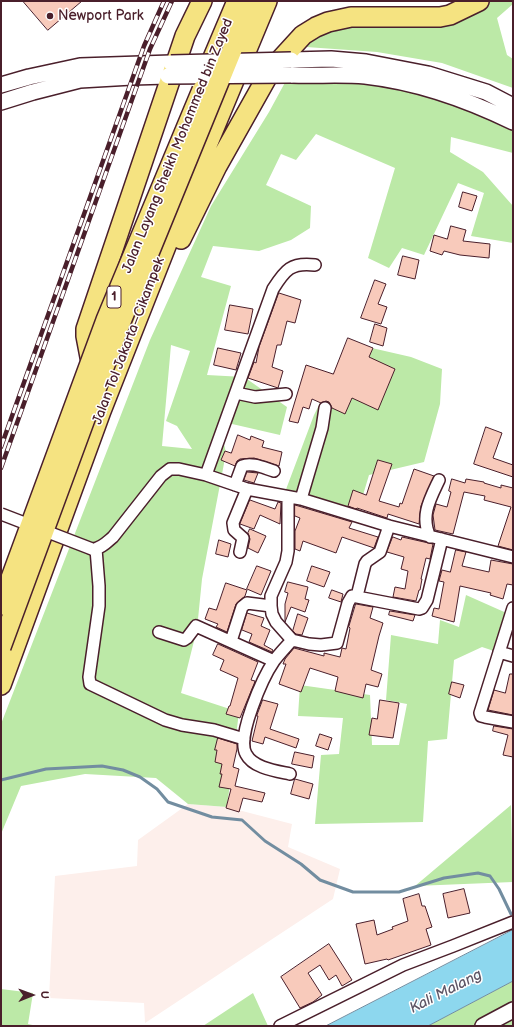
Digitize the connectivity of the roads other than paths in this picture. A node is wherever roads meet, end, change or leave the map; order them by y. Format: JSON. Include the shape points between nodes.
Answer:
{"nodes":[{"id":1,"x":202,"y":1,"type":"edge"},
{"id":2,"x":238,"y":1,"type":"edge"},
{"id":3,"x":252,"y":1,"type":"edge"},
{"id":4,"x":267,"y":1,"type":"edge"},
{"id":5,"x":479,"y":1,"type":"edge"},
{"id":6,"x":169,"y":70,"type":"junction"},
{"id":7,"x":81,"y":73,"type":"junction"},
{"id":8,"x":1,"y":85,"type":"edge"},
{"id":9,"x":1,"y":102,"type":"edge"},
{"id":10,"x":513,"y":106,"type":"edge"},
{"id":11,"x":513,"y":122,"type":"edge"},
{"id":12,"x":315,"y":265,"type":"dead end"},
{"id":13,"x":90,"y":357,"type":"junction"},
{"id":14,"x":236,"y":393,"type":"junction"},
{"id":15,"x":286,"y":394,"type":"dead end"},
{"id":16,"x":325,"y":408,"type":"dead end"},
{"id":17,"x":101,"y":411,"type":"junction"},
{"id":18,"x":274,"y":471,"type":"dead end"},
{"id":19,"x":206,"y":475,"type":"junction"},
{"id":20,"x":439,"y":480,"type":"dead end"},
{"id":21,"x":235,"y":485,"type":"junction"},
{"id":22,"x":247,"y":489,"type":"junction"},
{"id":23,"x":288,"y":497,"type":"junction"},
{"id":24,"x":301,"y":499,"type":"junction"},
{"id":25,"x":1,"y":514,"type":"edge"},
{"id":26,"x":389,"y":526,"type":"junction"},
{"id":27,"x":430,"y":537,"type":"junction"},
{"id":28,"x":442,"y":539,"type":"junction"},
{"id":29,"x":94,"y":549,"type":"junction"},
{"id":30,"x":240,"y":552,"type":"dead end"},
{"id":31,"x":513,"y":557,"type":"edge"},
{"id":32,"x":357,"y":596,"type":"junction"},
{"id":33,"x":1,"y":597,"type":"edge"},
{"id":34,"x":1,"y":605,"type":"edge"},
{"id":35,"x":270,"y":606,"type":"junction"},
{"id":36,"x":513,"y":608,"type":"edge"},
{"id":37,"x":159,"y":632,"type":"dead end"},
{"id":38,"x":292,"y":640,"type":"junction"},
{"id":39,"x":231,"y":641,"type":"junction"},
{"id":40,"x":1,"y":647,"type":"edge"},
{"id":41,"x":499,"y":652,"type":"junction"},
{"id":42,"x":513,"y":656,"type":"edge"},
{"id":43,"x":274,"y":661,"type":"junction"},
{"id":44,"x":1,"y":684,"type":"edge"},
{"id":45,"x":513,"y":722,"type":"edge"},
{"id":46,"x":244,"y":739,"type":"junction"},
{"id":47,"x":290,"y":774,"type":"dead end"},
{"id":48,"x":513,"y":922,"type":"edge"},
{"id":49,"x":513,"y":1010,"type":"edge"},
{"id":50,"x":280,"y":1026,"type":"edge"},
{"id":51,"x":483,"y":1026,"type":"edge"}],
"edges":[{"from":1,"to":13,"type":"highway","via":[[185,36],[86,330]]},
{"from":2,"to":13,"type":"highway","name":"Jalan Tol Jakarta–Cikampek","number":"1"},
{"from":2,"to":34,"type":"highway","name":"Jalan Layang Sheikh Mohammed bin Zayed","number":"1","bridge":true,"via":[[106,320]]},
{"from":3,"to":40,"type":"highway","name":"Jalan Layang Sheikh Mohammed bin Zayed","number":"1","bridge":true,"via":[[120,324]]},
{"from":4,"to":17,"type":"highway","name":"Jalan Tol Jakarta–Cikampek","number":"1","via":[[183,203]]},
{"from":5,"to":17,"type":"highway","via":[[440,17],[351,17],[328,22],[302,35],[271,70],[217,166]]},
{"from":6,"to":7,"type":"main road"},
{"from":6,"to":10,"type":"main road","bridge":true,"via":[[291,60],[332,59],[366,62],[428,74],[486,92]]},
{"from":6,"to":11,"type":"main road","bridge":true,"via":[[364,76],[420,86],[481,106]]},
{"from":7,"to":8,"type":"main road","via":[[29,77]]},
{"from":7,"to":9,"type":"main road"},
{"from":12,"to":14,"type":"street","via":[[296,265],[289,268],[273,289]]},
{"from":13,"to":33,"type":"highway","name":"Jalan Tol Jakarta–Cikampek","number":"1"},
{"from":14,"to":15,"type":"street","via":[[255,397]]},
{"from":14,"to":19,"type":"street"},
{"from":16,"to":24,"type":"street","via":[[322,428]]},
{"from":17,"to":44,"type":"highway","name":"Jalan Tol Jakarta–Cikampek","number":"1"},
{"from":18,"to":21,"type":"street","via":[[245,464]]},
{"from":19,"to":21,"type":"street"},
{"from":19,"to":29,"type":"street","via":[[170,469],[153,484],[113,537]]},
{"from":20,"to":27,"type":"street","via":[[425,513]]},
{"from":21,"to":22,"type":"street"},
{"from":22,"to":23,"type":"street"},
{"from":22,"to":30,"type":"street","via":[[233,523],[234,530],[243,538]]},
{"from":23,"to":24,"type":"street"},
{"from":23,"to":35,"type":"street","via":[[288,551],[286,562],[271,596]]},
{"from":24,"to":26,"type":"street"},
{"from":25,"to":29,"type":"street","bridge":true},
{"from":26,"to":27,"type":"street"},
{"from":26,"to":32,"type":"street","via":[[380,552],[365,564]]},
{"from":27,"to":28,"type":"street"},
{"from":28,"to":31,"type":"street"},
{"from":28,"to":32,"type":"street","via":[[427,600],[422,608]]},
{"from":29,"to":46,"type":"street","via":[[99,606],[90,684],[165,720]]},
{"from":32,"to":38,"type":"street","via":[[349,599],[337,643],[321,645]]},
{"from":35,"to":38,"type":"street","via":[[276,622]]},
{"from":35,"to":39,"type":"street","via":[[244,604]]},
{"from":36,"to":41,"type":"street"},
{"from":37,"to":39,"type":"street","via":[[184,640],[196,626]]},
{"from":38,"to":43,"type":"street"},
{"from":39,"to":43,"type":"street"},
{"from":41,"to":42,"type":"street"},
{"from":41,"to":45,"type":"street","via":[[480,712],[485,717]]},
{"from":43,"to":46,"type":"street","via":[[249,715]]},
{"from":46,"to":47,"type":"street","via":[[244,749],[253,762]]},
{"from":48,"to":50,"type":"street","via":[[404,965]]},
{"from":49,"to":51,"type":"main road"}]}
